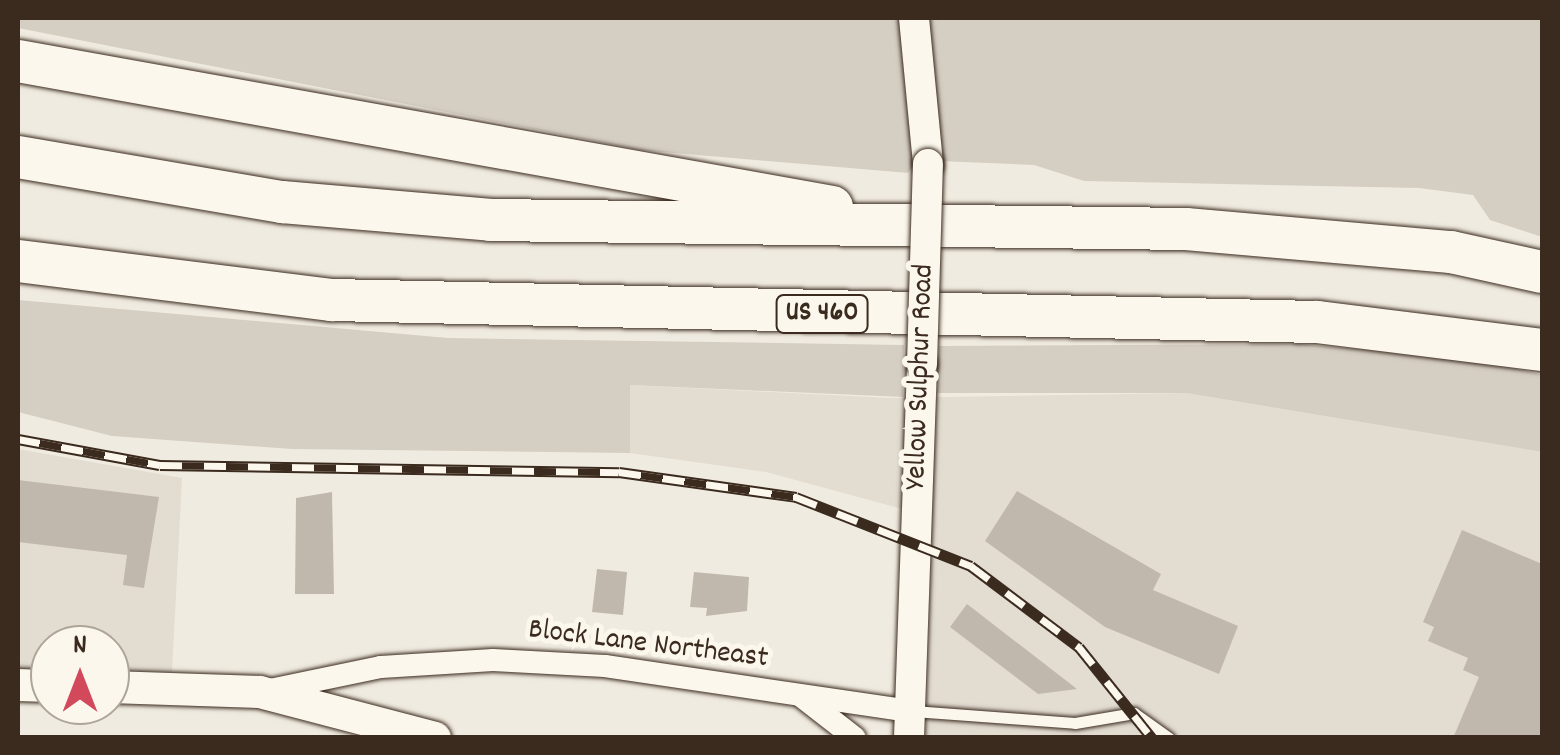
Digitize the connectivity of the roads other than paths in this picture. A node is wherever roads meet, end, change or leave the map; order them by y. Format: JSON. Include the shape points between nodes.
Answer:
{"nodes":[{"id":1,"x":914,"y":18,"type":"edge"},
{"id":2,"x":18,"y":60,"type":"edge"},
{"id":3,"x":18,"y":157,"type":"edge"},
{"id":4,"x":1032,"y":226,"type":"junction"},
{"id":5,"x":18,"y":261,"type":"edge"},
{"id":6,"x":1542,"y":272,"type":"edge"},
{"id":7,"x":1542,"y":350,"type":"edge"},
{"id":8,"x":130,"y":688,"type":"edge"},
{"id":9,"x":260,"y":692,"type":"junction"},
{"id":10,"x":798,"y":694,"type":"junction"},
{"id":11,"x":910,"y":724,"type":"edge"},
{"id":12,"x":436,"y":738,"type":"edge"},
{"id":13,"x":855,"y":738,"type":"edge"},
{"id":14,"x":1169,"y":738,"type":"edge"}],
"edges":[{"from":1,"to":11,"type":"street","name":"Yellow Sulphur Road","bridge":true,"via":[[928,164]]},
{"from":2,"to":4,"type":"highway","via":[[802,204]]},
{"from":3,"to":4,"type":"highway","via":[[282,202],[491,220]]},
{"from":4,"to":6,"type":"highway","via":[[1336,239]]},
{"from":5,"to":7,"type":"highway","number":"US 460","via":[[332,300],[1317,322]]},
{"from":8,"to":9,"type":"main road"},
{"from":9,"to":10,"type":"street","name":"Block Lane Northeast","via":[[381,667],[493,660]]},
{"from":9,"to":12,"type":"main road"},
{"from":10,"to":11,"type":"street","name":"Block Lane Northeast"},
{"from":10,"to":13,"type":"street"},
{"from":11,"to":14,"type":"lane","via":[[1075,723],[1134,713]]}]}
